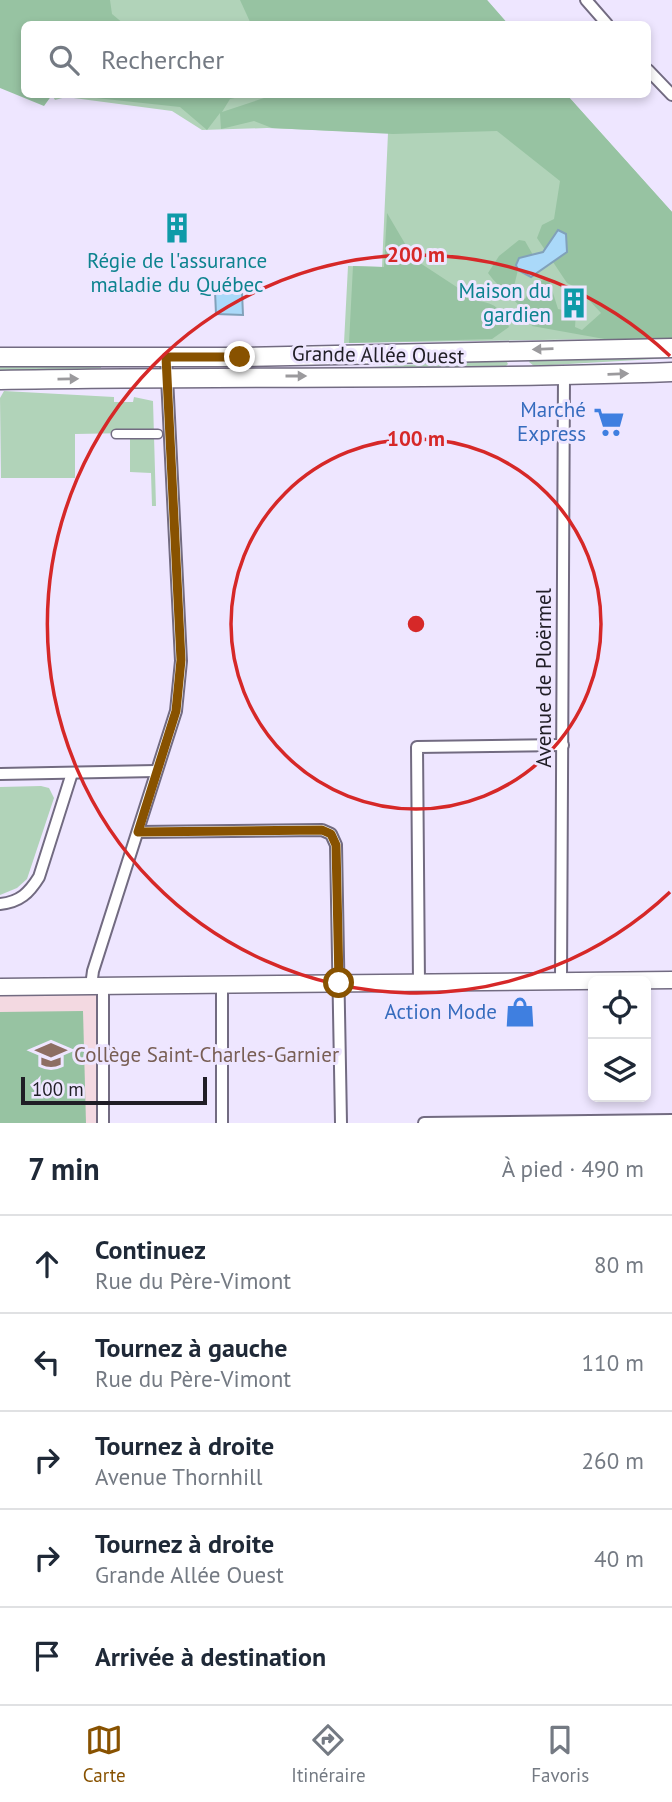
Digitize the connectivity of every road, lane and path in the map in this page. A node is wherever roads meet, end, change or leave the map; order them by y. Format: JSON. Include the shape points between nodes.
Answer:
{"nodes":[{"id":1,"x":586,"y":0,"type":"edge"},
{"id":2,"x":604,"y":21,"type":"edge"},
{"id":3,"x":651,"y":73,"type":"edge"},
{"id":4,"x":672,"y":95,"type":"edge"},
{"id":5,"x":672,"y":348,"type":"edge"},
{"id":6,"x":0,"y":357,"type":"edge"},
{"id":7,"x":166,"y":357,"type":"junction"},
{"id":8,"x":672,"y":372,"type":"edge"},
{"id":9,"x":564,"y":375,"type":"junction"},
{"id":10,"x":166,"y":377,"type":"junction"},
{"id":11,"x":0,"y":380,"type":"edge"},
{"id":12,"x":116,"y":434,"type":"dead end"},
{"id":13,"x":158,"y":434,"type":"dead end"},
{"id":14,"x":563,"y":745,"type":"junction"},
{"id":15,"x":156,"y":771,"type":"junction"},
{"id":16,"x":72,"y":773,"type":"junction"},
{"id":17,"x":0,"y":774,"type":"edge"},
{"id":18,"x":138,"y":832,"type":"junction"},
{"id":19,"x":0,"y":904,"type":"edge"},
{"id":20,"x":672,"y":980,"type":"edge"},
{"id":21,"x":561,"y":981,"type":"junction"},
{"id":22,"x":339,"y":983,"type":"junction"},
{"id":23,"x":419,"y":983,"type":"junction"},
{"id":24,"x":222,"y":984,"type":"junction"},
{"id":25,"x":97,"y":986,"type":"junction"},
{"id":26,"x":0,"y":987,"type":"edge"},
{"id":27,"x":672,"y":1121,"type":"edge"},
{"id":28,"x":103,"y":1123,"type":"edge"},
{"id":29,"x":222,"y":1123,"type":"edge"},
{"id":30,"x":341,"y":1123,"type":"edge"},
{"id":31,"x":424,"y":1123,"type":"edge"}],
"edges":[{"from":1,"to":2,"type":"street"},
{"from":3,"to":4,"type":"street"},
{"from":5,"to":7,"type":"main road","name":"Grande Allée Ouest","one_way":true},
{"from":6,"to":7,"type":"main road","name":"Grande Allée Ouest"},
{"from":7,"to":10,"type":"street"},
{"from":9,"to":8,"type":"main road","name":"Grande Allée Ouest","one_way":true},
{"from":10,"to":9,"type":"main road","name":"Grande Allée Ouest","one_way":true,"via":[[466,379]]},
{"from":9,"to":14,"type":"street","name":"Avenue de Ploërmel"},
{"from":11,"to":10,"type":"main road","name":"Grande Allée Ouest","one_way":true},
{"from":10,"to":15,"type":"street","via":[[181,660],[176,711]]},
{"from":12,"to":13,"type":"street"},
{"from":14,"to":21,"type":"street","name":"Avenue de Ploërmel"},
{"from":14,"to":23,"type":"street","via":[[417,747]]},
{"from":15,"to":16,"type":"street"},
{"from":15,"to":18,"type":"street"},
{"from":16,"to":17,"type":"street"},
{"from":16,"to":19,"type":"street","via":[[39,877],[19,900]]},
{"from":18,"to":22,"type":"street","via":[[322,830],[331,834],[336,845]]},
{"from":18,"to":25,"type":"street","via":[[93,971]]},
{"from":20,"to":21,"type":"main road"},
{"from":21,"to":23,"type":"main road"},
{"from":22,"to":23,"type":"main road"},
{"from":22,"to":24,"type":"main road"},
{"from":22,"to":30,"type":"street"},
{"from":24,"to":25,"type":"main road"},
{"from":24,"to":29,"type":"street"},
{"from":25,"to":26,"type":"main road"},
{"from":25,"to":28,"type":"street"},
{"from":27,"to":31,"type":"street"}]}
